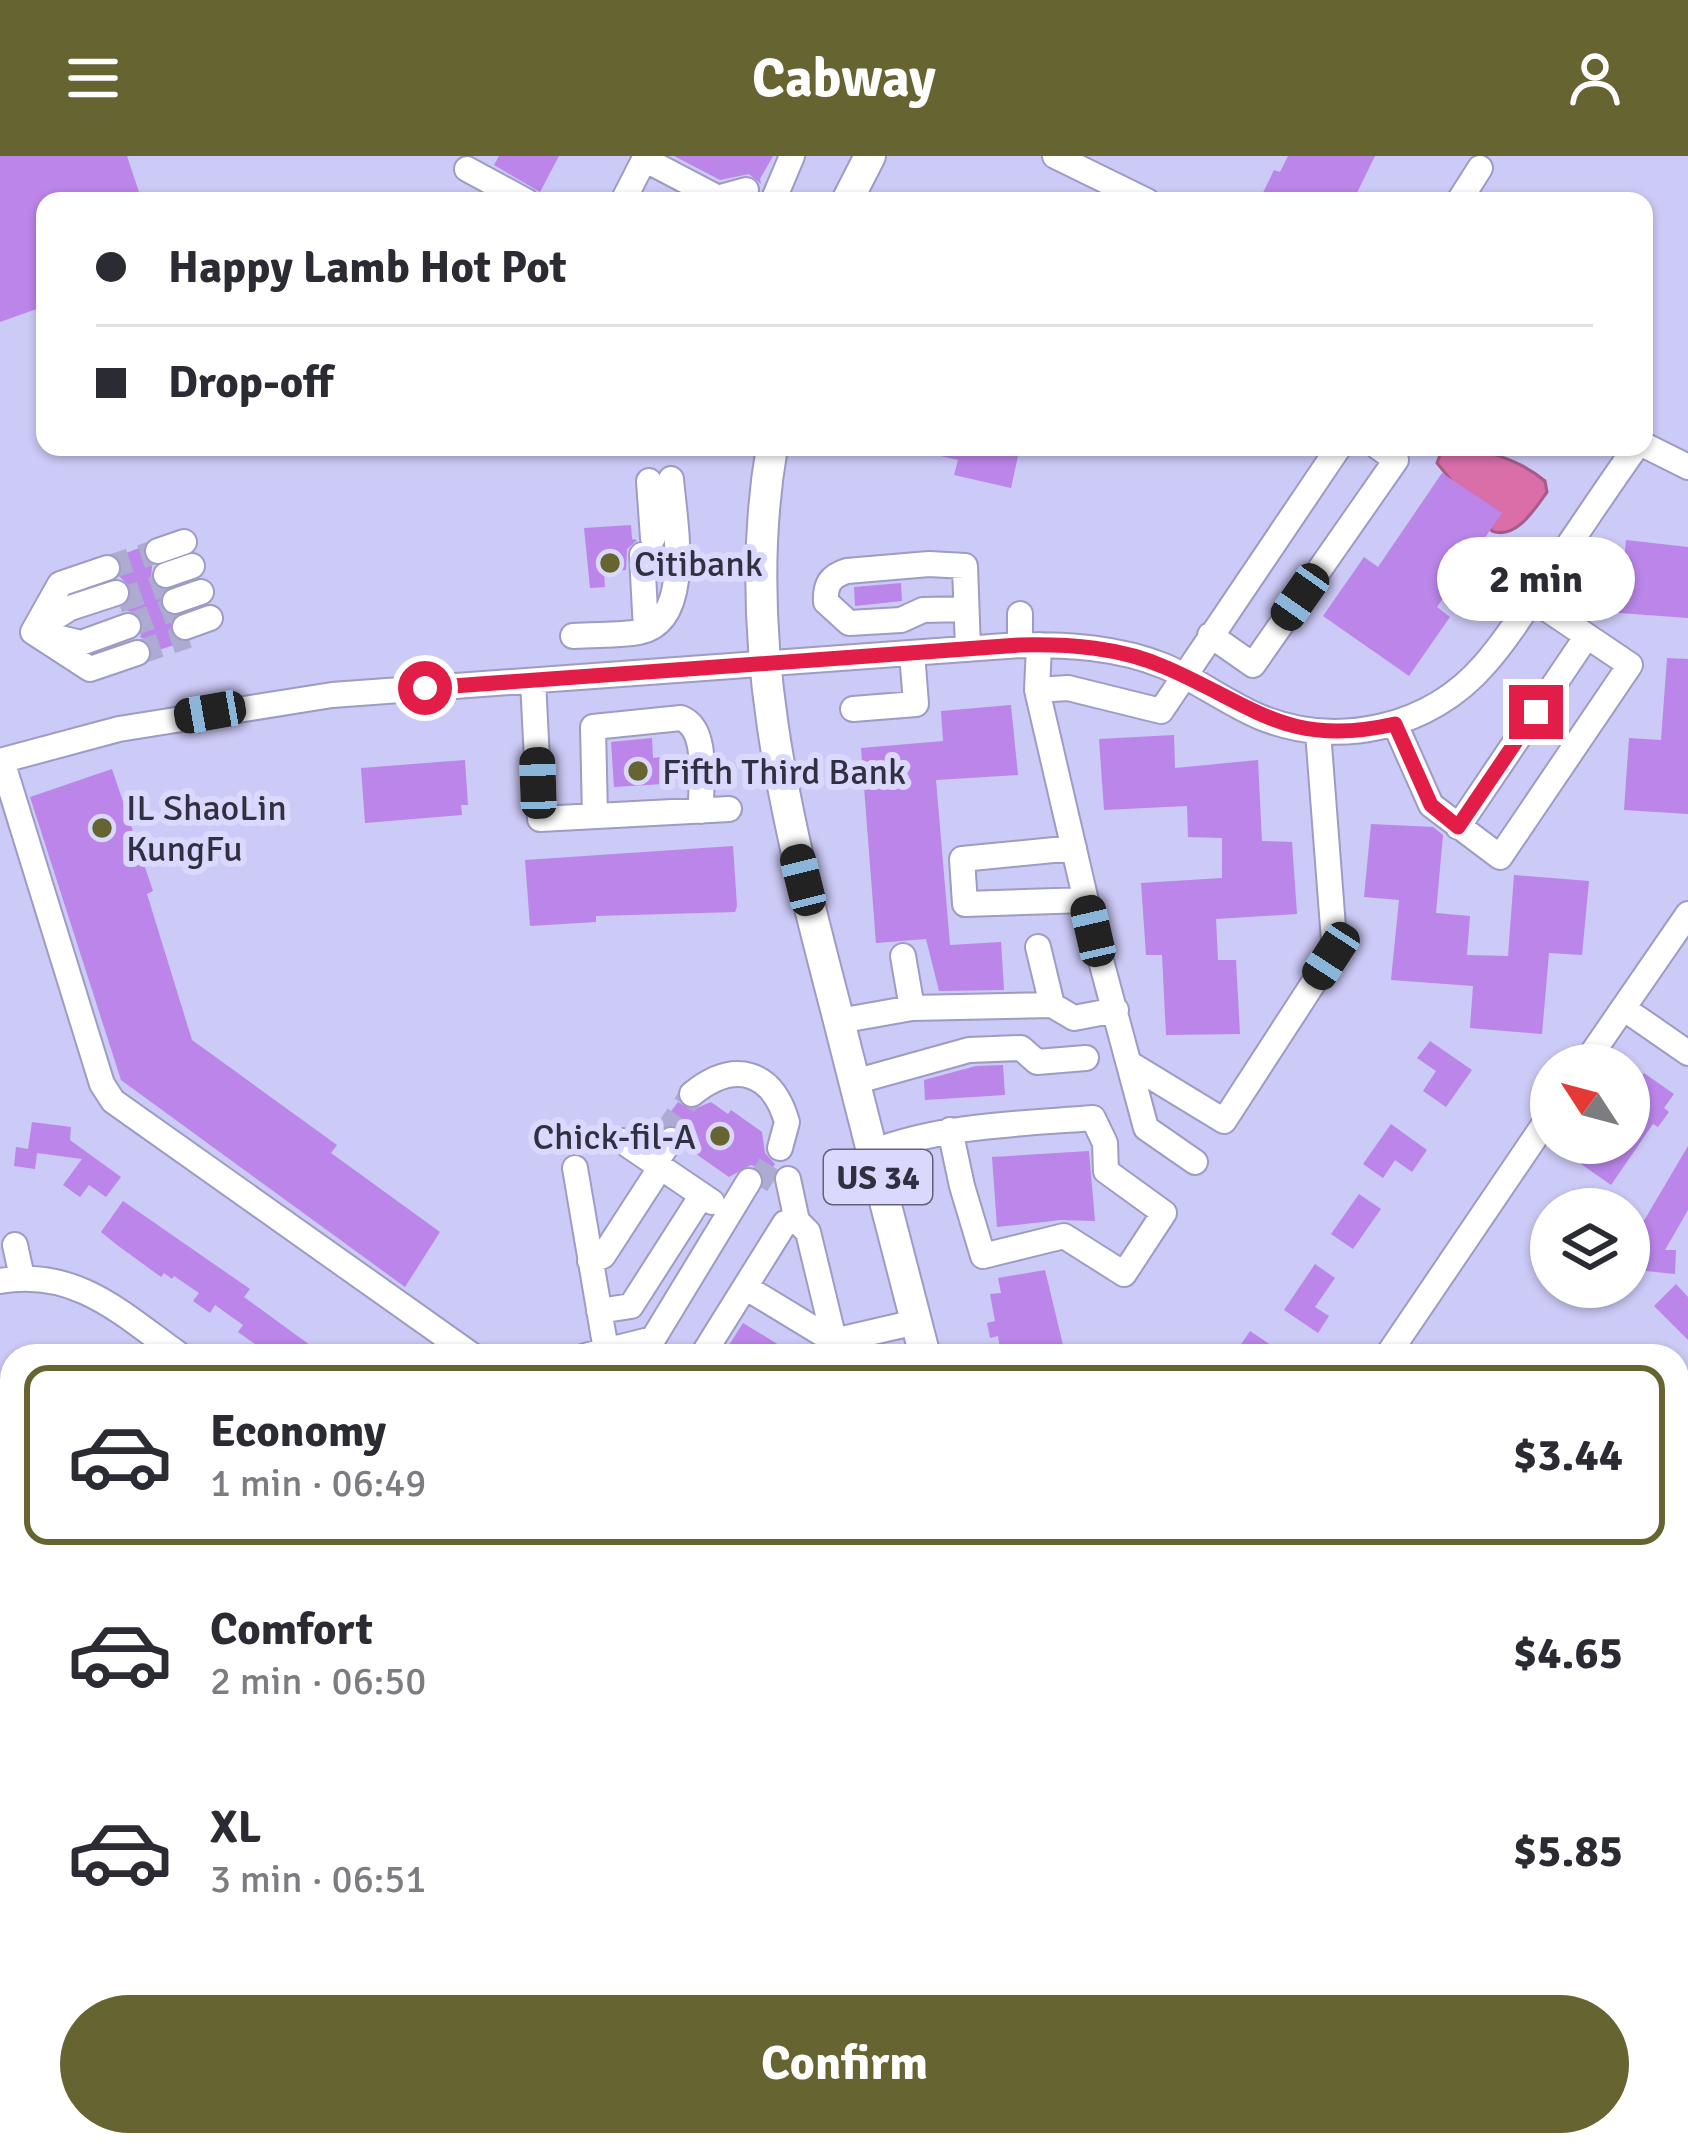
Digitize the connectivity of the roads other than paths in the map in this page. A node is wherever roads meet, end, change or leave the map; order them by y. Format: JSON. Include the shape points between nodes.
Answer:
{"nodes":[{"id":1,"x":787,"y":156,"type":"edge"},
{"id":2,"x":870,"y":156,"type":"edge"},
{"id":3,"x":1055,"y":156,"type":"edge"},
{"id":4,"x":645,"y":157,"type":"edge"},
{"id":5,"x":1480,"y":168,"type":"dead end"},
{"id":6,"x":467,"y":169,"type":"edge"},
{"id":7,"x":509,"y":192,"type":"edge"},
{"id":8,"x":627,"y":192,"type":"edge"},
{"id":9,"x":738,"y":192,"type":"edge"},
{"id":10,"x":749,"y":192,"type":"edge"},
{"id":11,"x":852,"y":192,"type":"edge"},
{"id":12,"x":1129,"y":192,"type":"edge"},
{"id":13,"x":1465,"y":192,"type":"edge"},
{"id":14,"x":1653,"y":452,"type":"edge"},
{"id":15,"x":771,"y":456,"type":"edge"},
{"id":16,"x":1333,"y":456,"type":"edge"},
{"id":17,"x":1390,"y":456,"type":"edge"},
{"id":18,"x":1633,"y":456,"type":"edge"},
{"id":19,"x":1688,"y":467,"type":"edge"},
{"id":20,"x":1532,"y":599,"type":"junction"},
{"id":21,"x":966,"y":609,"type":"junction"},
{"id":22,"x":122,"y":610,"type":"junction"},
{"id":23,"x":1020,"y":614,"type":"dead end"},
{"id":24,"x":657,"y":620,"type":"junction"},
{"id":25,"x":32,"y":632,"type":"junction"},
{"id":26,"x":1210,"y":634,"type":"junction"},
{"id":27,"x":573,"y":635,"type":"dead end"},
{"id":28,"x":1587,"y":636,"type":"junction"},
{"id":29,"x":1029,"y":645,"type":"junction"},
{"id":30,"x":968,"y":649,"type":"junction"},
{"id":31,"x":912,"y":653,"type":"junction"},
{"id":32,"x":764,"y":664,"type":"junction"},
{"id":33,"x":1182,"y":676,"type":"junction"},
{"id":34,"x":532,"y":681,"type":"junction"},
{"id":35,"x":1036,"y":691,"type":"junction"},
{"id":36,"x":853,"y":709,"type":"dead end"},
{"id":37,"x":1395,"y":724,"type":"junction"},
{"id":38,"x":1318,"y":731,"type":"junction"},
{"id":39,"x":1,"y":761,"type":"edge"},
{"id":40,"x":729,"y":809,"type":"dead end"},
{"id":41,"x":701,"y":811,"type":"junction"},
{"id":42,"x":595,"y":816,"type":"junction"},
{"id":43,"x":1458,"y":827,"type":"junction"},
{"id":44,"x":1074,"y":848,"type":"junction"},
{"id":45,"x":1086,"y":900,"type":"junction"},
{"id":46,"x":1688,"y":914,"type":"edge"},
{"id":47,"x":1038,"y":947,"type":"dead end"},
{"id":48,"x":903,"y":956,"type":"dead end"},
{"id":49,"x":1052,"y":1005,"type":"junction"},
{"id":50,"x":912,"y":1008,"type":"junction"},
{"id":51,"x":1623,"y":1008,"type":"junction"},
{"id":52,"x":1116,"y":1010,"type":"junction"},
{"id":53,"x":838,"y":1021,"type":"junction"},
{"id":54,"x":1598,"y":1044,"type":"edge"},
{"id":55,"x":1688,"y":1053,"type":"edge"},
{"id":56,"x":1086,"y":1058,"type":"dead end"},
{"id":57,"x":1132,"y":1064,"type":"junction"},
{"id":58,"x":854,"y":1082,"type":"junction"},
{"id":59,"x":696,"y":1097,"type":"tunnel mouth"},
{"id":60,"x":950,"y":1130,"type":"junction"},
{"id":61,"x":667,"y":1138,"type":"tunnel mouth"},
{"id":62,"x":622,"y":1141,"type":"dead end"},
{"id":63,"x":776,"y":1145,"type":"tunnel mouth"},
{"id":64,"x":1530,"y":1145,"type":"edge"},
{"id":65,"x":872,"y":1152,"type":"junction"},
{"id":66,"x":1195,"y":1162,"type":"dead end"},
{"id":67,"x":654,"y":1164,"type":"junction"},
{"id":68,"x":574,"y":1168,"type":"dead end"},
{"id":69,"x":788,"y":1179,"type":"tunnel mouth"},
{"id":70,"x":753,"y":1183,"type":"tunnel mouth"},
{"id":71,"x":702,"y":1195,"type":"junction"},
{"id":72,"x":735,"y":1217,"type":"junction"},
{"id":73,"x":797,"y":1221,"type":"junction"},
{"id":74,"x":14,"y":1245,"type":"dead end"},
{"id":75,"x":590,"y":1261,"type":"junction"},
{"id":76,"x":11,"y":1279,"type":"edge"},
{"id":77,"x":745,"y":1287,"type":"junction"},
{"id":78,"x":599,"y":1311,"type":"junction"},
{"id":79,"x":916,"y":1322,"type":"junction"},
{"id":80,"x":164,"y":1344,"type":"edge"},
{"id":81,"x":456,"y":1344,"type":"edge"},
{"id":82,"x":604,"y":1344,"type":"edge"},
{"id":83,"x":636,"y":1344,"type":"edge"},
{"id":84,"x":709,"y":1344,"type":"edge"},
{"id":85,"x":830,"y":1344,"type":"edge"},
{"id":86,"x":835,"y":1344,"type":"edge"},
{"id":87,"x":848,"y":1344,"type":"edge"},
{"id":88,"x":922,"y":1344,"type":"edge"},
{"id":89,"x":1395,"y":1344,"type":"edge"}],
"edges":[{"from":1,"to":10,"type":"street"},
{"from":2,"to":11,"type":"main road"},
{"from":3,"to":12,"type":"street"},
{"from":4,"to":8,"type":"street"},
{"from":4,"to":9,"type":"street"},
{"from":5,"to":13,"type":"street"},
{"from":6,"to":7,"type":"street"},
{"from":14,"to":19,"type":"street"},
{"from":15,"to":32,"type":"main road","number":"US 34"},
{"from":16,"to":26,"type":"street"},
{"from":17,"to":26,"type":"street","via":[[1396,460],[1253,665]]},
{"from":18,"to":20,"type":"street"},
{"from":20,"to":28,"type":"street"},
{"from":20,"to":37,"type":"street","via":[[1469,680]]},
{"from":21,"to":21,"type":"street","via":[[965,566],[847,571],[826,585],[826,602],[849,623]]},
{"from":21,"to":30,"type":"street"},
{"from":22,"to":25,"type":"street"},
{"from":22,"to":25,"type":"street","via":[[60,584]]},
{"from":22,"to":25,"type":"street","via":[[90,669]]},
{"from":23,"to":29,"type":"street"},
{"from":24,"to":24,"type":"street","via":[[653,546],[655,481],[678,574]]},
{"from":24,"to":27,"type":"street"},
{"from":26,"to":33,"type":"street"},
{"from":28,"to":43,"type":"street"},
{"from":28,"to":43,"type":"street","via":[[1630,665],[1617,685],[1500,857]]},
{"from":29,"to":30,"type":"street"},
{"from":29,"to":33,"type":"street","via":[[1094,647]]},
{"from":29,"to":35,"type":"street"},
{"from":30,"to":31,"type":"street"},
{"from":31,"to":32,"type":"street"},
{"from":31,"to":36,"type":"street","via":[[916,704]]},
{"from":32,"to":34,"type":"street"},
{"from":32,"to":53,"type":"main road","number":"US 34","via":[[783,799]]},
{"from":33,"to":35,"type":"street","via":[[1162,711],[1067,688]]},
{"from":33,"to":38,"type":"street","via":[[1257,716]]},
{"from":34,"to":39,"type":"street","via":[[269,702]]},
{"from":34,"to":42,"type":"street","via":[[540,819]]},
{"from":35,"to":44,"type":"street"},
{"from":37,"to":38,"type":"street"},
{"from":37,"to":43,"type":"street","via":[[1431,805]]},
{"from":38,"to":57,"type":"street","via":[[1331,956],[1224,1121]]},
{"from":39,"to":81,"type":"street","via":[[113,1101]]},
{"from":40,"to":41,"type":"street"},
{"from":41,"to":42,"type":"street"},
{"from":41,"to":42,"type":"street","via":[[698,734],[682,718],[593,727]]},
{"from":44,"to":45,"type":"street"},
{"from":44,"to":45,"type":"street","via":[[962,859],[965,904]]},
{"from":45,"to":52,"type":"street"},
{"from":46,"to":51,"type":"street"},
{"from":47,"to":49,"type":"street"},
{"from":48,"to":50,"type":"street"},
{"from":49,"to":50,"type":"street"},
{"from":49,"to":52,"type":"street","via":[[1074,1018]]},
{"from":50,"to":53,"type":"street"},
{"from":51,"to":54,"type":"street"},
{"from":51,"to":55,"type":"street"},
{"from":52,"to":57,"type":"street"},
{"from":53,"to":58,"type":"main road","number":"US 34"},
{"from":56,"to":58,"type":"street","via":[[1037,1062],[1021,1048],[969,1050]]},
{"from":57,"to":66,"type":"street","via":[[1146,1128]]},
{"from":58,"to":65,"type":"main road","number":"US 34"},
{"from":59,"to":63,"type":"street","via":[[705,1084],[730,1076],[766,1081],[787,1123]]},
{"from":60,"to":60,"type":"street","via":[[1093,1118],[1106,1172],[1164,1214],[1124,1274],[1064,1236],[983,1256]]},
{"from":60,"to":65,"type":"street"},
{"from":61,"to":67,"type":"street"},
{"from":62,"to":67,"type":"street"},
{"from":64,"to":89,"type":"street"},
{"from":65,"to":79,"type":"main road","number":"US 34"},
{"from":67,"to":71,"type":"street"},
{"from":67,"to":75,"type":"street","via":[[603,1256]]},
{"from":68,"to":75,"type":"street"},
{"from":69,"to":73,"type":"street"},
{"from":70,"to":72,"type":"street"},
{"from":71,"to":72,"type":"street"},
{"from":71,"to":78,"type":"street","via":[[632,1306]]},
{"from":72,"to":83,"type":"street","via":[[652,1339]]},
{"from":73,"to":77,"type":"street","via":[[785,1223]]},
{"from":73,"to":86,"type":"street","via":[[808,1232]]},
{"from":74,"to":76,"type":"street"},
{"from":75,"to":78,"type":"street"},
{"from":76,"to":80,"type":"street","via":[[62,1281]]},
{"from":77,"to":84,"type":"street"},
{"from":77,"to":85,"type":"street"},
{"from":78,"to":82,"type":"street"},
{"from":79,"to":87,"type":"street"},
{"from":79,"to":88,"type":"main road","number":"US 34"}]}
